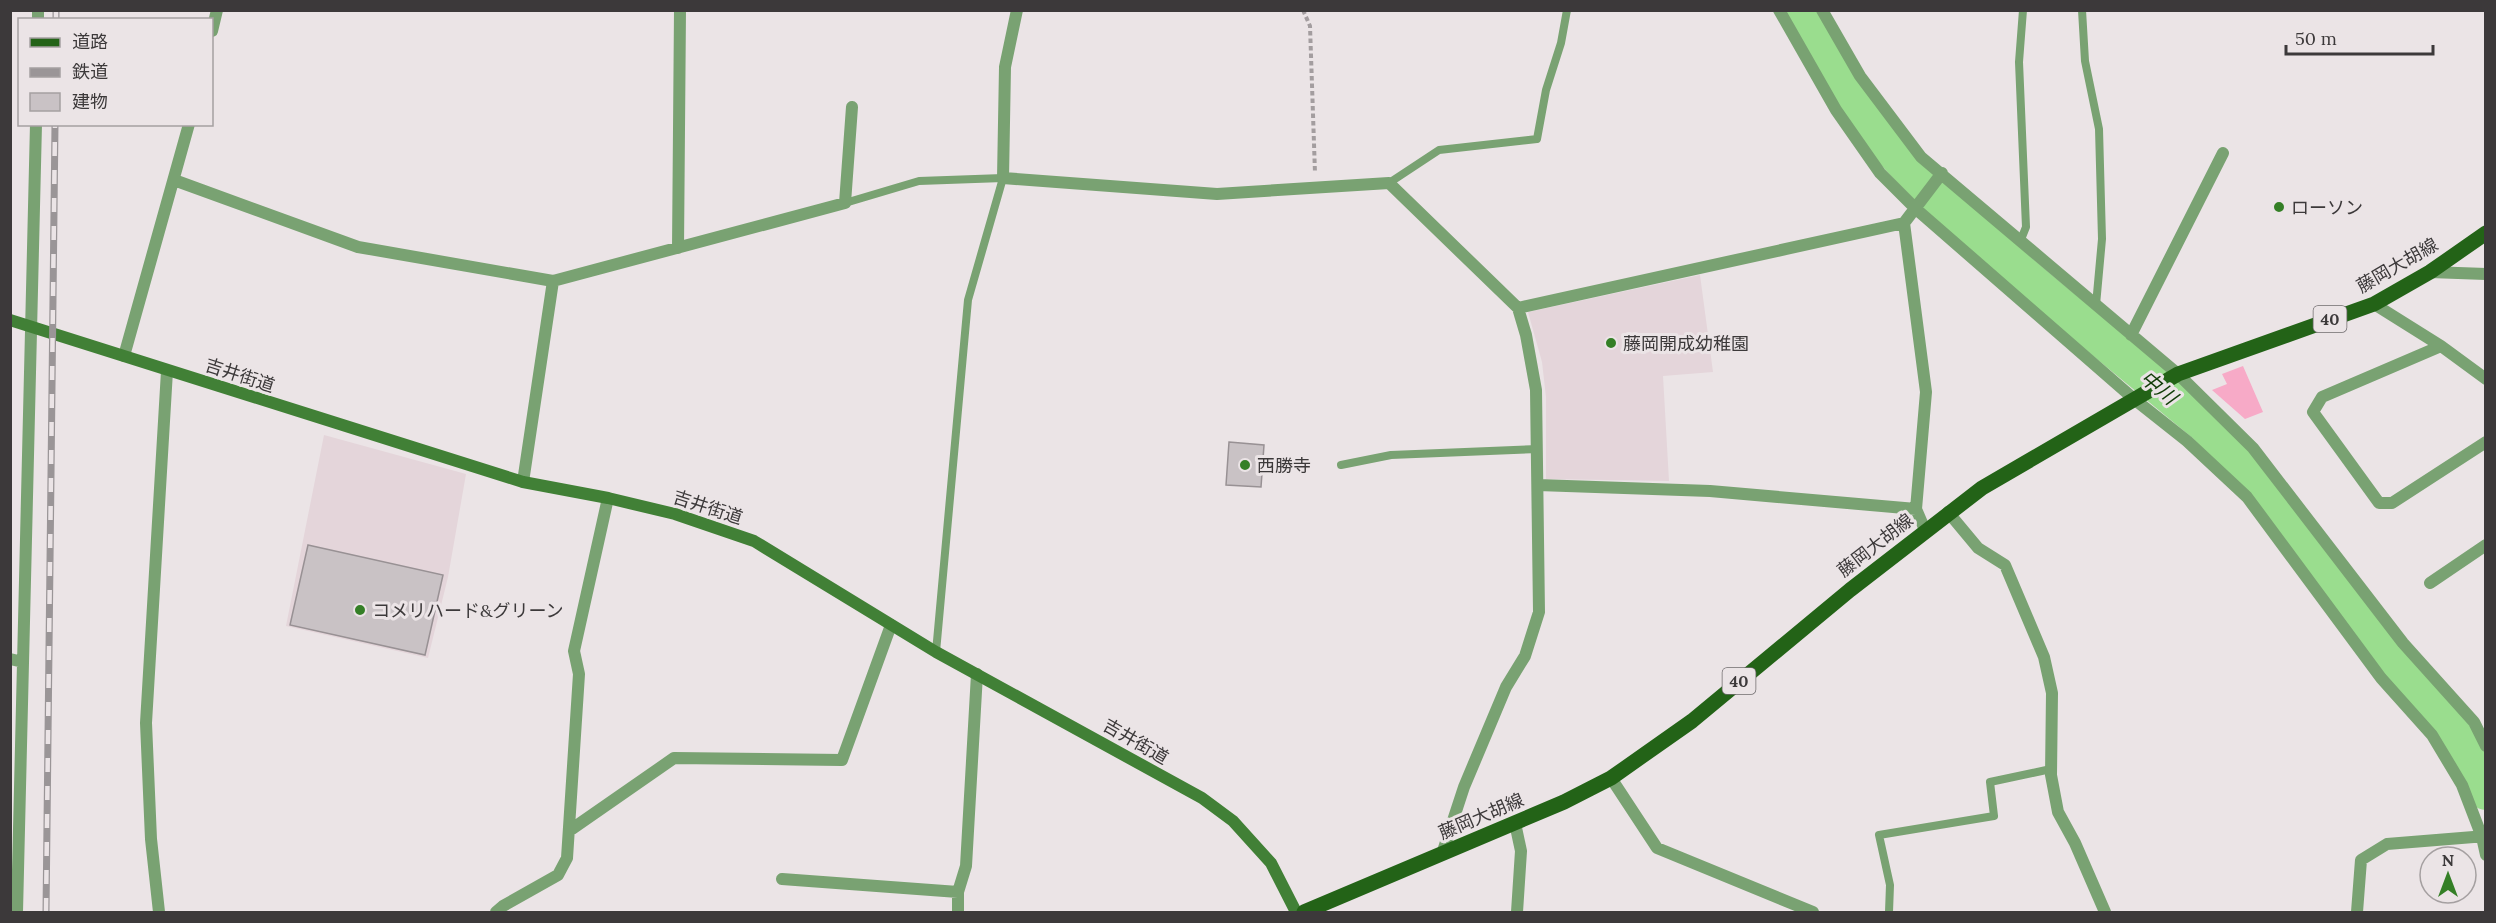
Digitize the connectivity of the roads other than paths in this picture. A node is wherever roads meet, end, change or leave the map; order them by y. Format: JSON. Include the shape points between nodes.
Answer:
{"nodes":[{"id":1,"x":217,"y":10,"type":"edge"},
{"id":2,"x":680,"y":10,"type":"edge"},
{"id":3,"x":1017,"y":10,"type":"edge"},
{"id":4,"x":1567,"y":10,"type":"edge"},
{"id":5,"x":1779,"y":10,"type":"edge"},
{"id":6,"x":1822,"y":10,"type":"edge"},
{"id":7,"x":2023,"y":10,"type":"edge"},
{"id":8,"x":2082,"y":10,"type":"edge"},
{"id":9,"x":213,"y":27,"type":"edge"},
{"id":10,"x":852,"y":107,"type":"dead end"},
{"id":11,"x":36,"y":126,"type":"edge"},
{"id":12,"x":188,"y":126,"type":"edge"},
{"id":13,"x":2223,"y":153,"type":"dead end"},
{"id":14,"x":1942,"y":173,"type":"junction"},
{"id":15,"x":1003,"y":178,"type":"junction"},
{"id":16,"x":174,"y":180,"type":"junction"},
{"id":17,"x":1389,"y":183,"type":"junction"},
{"id":18,"x":845,"y":203,"type":"junction"},
{"id":19,"x":1916,"y":209,"type":"junction"},
{"id":20,"x":1904,"y":223,"type":"junction"},
{"id":21,"x":2486,"y":233,"type":"edge"},
{"id":22,"x":2020,"y":242,"type":"junction"},
{"id":23,"x":678,"y":248,"type":"junction"},
{"id":24,"x":2430,"y":272,"type":"junction"},
{"id":25,"x":2486,"y":274,"type":"edge"},
{"id":26,"x":554,"y":281,"type":"junction"},
{"id":27,"x":2374,"y":304,"type":"junction"},
{"id":28,"x":2097,"y":305,"type":"junction"},
{"id":29,"x":1518,"y":308,"type":"junction"},
{"id":30,"x":10,"y":320,"type":"edge"},
{"id":31,"x":32,"y":326,"type":"junction"},
{"id":32,"x":2132,"y":335,"type":"junction"},
{"id":33,"x":2441,"y":346,"type":"junction"},
{"id":34,"x":124,"y":356,"type":"junction"},
{"id":35,"x":167,"y":370,"type":"junction"},
{"id":36,"x":2178,"y":374,"type":"junction"},
{"id":37,"x":2486,"y":379,"type":"edge"},
{"id":38,"x":2138,"y":397,"type":"junction"},
{"id":39,"x":2486,"y":442,"type":"edge"},
{"id":40,"x":1538,"y":449,"type":"junction"},
{"id":41,"x":1341,"y":465,"type":"dead end"},
{"id":42,"x":523,"y":482,"type":"junction"},
{"id":43,"x":1538,"y":485,"type":"junction"},
{"id":44,"x":608,"y":498,"type":"junction"},
{"id":45,"x":1916,"y":509,"type":"junction"},
{"id":46,"x":1948,"y":512,"type":"junction"},
{"id":47,"x":1925,"y":530,"type":"junction"},
{"id":48,"x":2486,"y":545,"type":"edge"},
{"id":49,"x":2430,"y":583,"type":"dead end"},
{"id":50,"x":891,"y":625,"type":"junction"},
{"id":51,"x":936,"y":652,"type":"junction"},
{"id":52,"x":17,"y":661,"type":"edge"},
{"id":53,"x":977,"y":674,"type":"junction"},
{"id":54,"x":2485,"y":745,"type":"edge"},
{"id":55,"x":2051,"y":768,"type":"junction"},
{"id":56,"x":1611,"y":778,"type":"junction"},
{"id":57,"x":1515,"y":823,"type":"junction"},
{"id":58,"x":569,"y":831,"type":"junction"},
{"id":59,"x":2484,"y":837,"type":"edge"},
{"id":60,"x":1442,"y":854,"type":"junction"},
{"id":61,"x":2486,"y":855,"type":"edge"},
{"id":62,"x":782,"y":879,"type":"dead end"},
{"id":63,"x":958,"y":892,"type":"junction"},
{"id":64,"x":14,"y":894,"type":"edge"},
{"id":65,"x":17,"y":912,"type":"edge"},
{"id":66,"x":159,"y":912,"type":"edge"},
{"id":67,"x":496,"y":912,"type":"edge"},
{"id":68,"x":958,"y":912,"type":"edge"},
{"id":69,"x":1296,"y":912,"type":"edge"},
{"id":70,"x":1304,"y":912,"type":"edge"},
{"id":71,"x":1517,"y":912,"type":"edge"},
{"id":72,"x":1813,"y":912,"type":"edge"},
{"id":73,"x":1889,"y":912,"type":"edge"},
{"id":74,"x":2105,"y":912,"type":"edge"},
{"id":75,"x":2357,"y":912,"type":"edge"}],
"edges":[{"from":1,"to":9,"type":"street"},
{"from":2,"to":23,"type":"street"},
{"from":3,"to":15,"type":"street","via":[[1005,67]]},
{"from":4,"to":17,"type":"lane","via":[[1537,139],[1439,150]]},
{"from":5,"to":19,"type":"street","via":[[1836,110],[1880,173]]},
{"from":6,"to":14,"type":"street","via":[[1841,47],[1893,121],[1921,157]]},
{"from":7,"to":22,"type":"lane","via":[[2019,62],[2025,227]]},
{"from":8,"to":28,"type":"lane","via":[[2085,61],[2099,129],[2102,239]]},
{"from":10,"to":18,"type":"street"},
{"from":11,"to":31,"type":"street"},
{"from":12,"to":16,"type":"street"},
{"from":13,"to":32,"type":"street"},
{"from":14,"to":19,"type":"street"},
{"from":14,"to":22,"type":"street"},
{"from":15,"to":17,"type":"street","via":[[1217,194]]},
{"from":15,"to":18,"type":"lane","via":[[919,181]]},
{"from":15,"to":51,"type":"lane","via":[[968,300]]},
{"from":16,"to":26,"type":"street","via":[[358,247]]},
{"from":16,"to":34,"type":"street"},
{"from":17,"to":29,"type":"street"},
{"from":18,"to":23,"type":"street"},
{"from":19,"to":20,"type":"street"},
{"from":19,"to":38,"type":"street"},
{"from":20,"to":29,"type":"street"},
{"from":20,"to":45,"type":"street","via":[[1926,392]]},
{"from":21,"to":24,"type":"main road","name":"藤岡大胡線","number":"40"},
{"from":22,"to":28,"type":"street"},
{"from":23,"to":26,"type":"street"},
{"from":24,"to":25,"type":"street"},
{"from":24,"to":27,"type":"main road","name":"藤岡大胡線","number":"40"},
{"from":26,"to":42,"type":"street"},
{"from":27,"to":33,"type":"street"},
{"from":27,"to":36,"type":"main road","name":"藤岡大胡線","number":"40"},
{"from":28,"to":32,"type":"street"},
{"from":29,"to":40,"type":"street","via":[[1536,390]]},
{"from":30,"to":31,"type":"main road","name":"吉井街道"},
{"from":31,"to":34,"type":"main road","name":"吉井街道"},
{"from":31,"to":52,"type":"street"},
{"from":32,"to":36,"type":"street"},
{"from":33,"to":37,"type":"street"},
{"from":33,"to":39,"type":"street","via":[[2322,397],[2313,412],[2379,503],[2392,503]]},
{"from":34,"to":35,"type":"main road","name":"吉井街道"},
{"from":35,"to":42,"type":"main road","name":"吉井街道"},
{"from":35,"to":66,"type":"street","via":[[146,723],[151,840]]},
{"from":36,"to":38,"type":"main road","name":"藤岡大胡線","number":"40"},
{"from":36,"to":54,"type":"street","via":[[2253,448],[2403,643],[2474,722]]},
{"from":38,"to":46,"type":"main road","name":"藤岡大胡線","number":"40","via":[[1990,483]]},
{"from":38,"to":59,"type":"street","via":[[2247,497],[2381,678],[2432,735],[2462,785]]},
{"from":40,"to":41,"type":"lane","via":[[1391,454]]},
{"from":40,"to":43,"type":"street"},
{"from":42,"to":44,"type":"main road","name":"吉井街道"},
{"from":43,"to":45,"type":"street","via":[[1710,490]]},
{"from":43,"to":60,"type":"street","via":[[1539,612],[1526,656],[1506,687],[1464,787]]},
{"from":44,"to":50,"type":"main road","name":"吉井街道","via":[[675,514],[754,541]]},
{"from":44,"to":58,"type":"street","via":[[574,651],[579,674]]},
{"from":45,"to":47,"type":"street"},
{"from":46,"to":47,"type":"main road","name":"藤岡大胡線","number":"40"},
{"from":46,"to":55,"type":"street","via":[[1978,548],[2005,565],[2044,657],[2052,693]]},
{"from":47,"to":56,"type":"main road","name":"藤岡大胡線","number":"40","via":[[1692,721]]},
{"from":48,"to":49,"type":"street"},
{"from":50,"to":51,"type":"main road","name":"吉井街道"},
{"from":50,"to":58,"type":"street","via":[[842,760],[674,758]]},
{"from":51,"to":53,"type":"main road","name":"吉井街道"},
{"from":52,"to":64,"type":"street"},
{"from":53,"to":63,"type":"street","via":[[966,866]]},
{"from":53,"to":69,"type":"main road","name":"吉井街道","via":[[1209,804],[1233,822],[1271,863]]},
{"from":55,"to":73,"type":"lane","via":[[1990,782],[1994,816],[1879,835],[1890,885]]},
{"from":55,"to":74,"type":"street","via":[[2058,812]]},
{"from":56,"to":57,"type":"main road","name":"藤岡大胡線","number":"40"},
{"from":56,"to":72,"type":"street","via":[[1657,848]]},
{"from":57,"to":60,"type":"main road","name":"藤岡大胡線","number":"40"},
{"from":57,"to":71,"type":"street","via":[[1521,851]]},
{"from":58,"to":67,"type":"street","via":[[567,858],[558,875]]},
{"from":59,"to":61,"type":"street"},
{"from":59,"to":75,"type":"street","via":[[2387,844],[2361,860]]},
{"from":60,"to":70,"type":"main road","name":"藤岡大胡線","number":"40"},
{"from":62,"to":63,"type":"street"},
{"from":63,"to":68,"type":"street"},
{"from":64,"to":65,"type":"street"}]}
